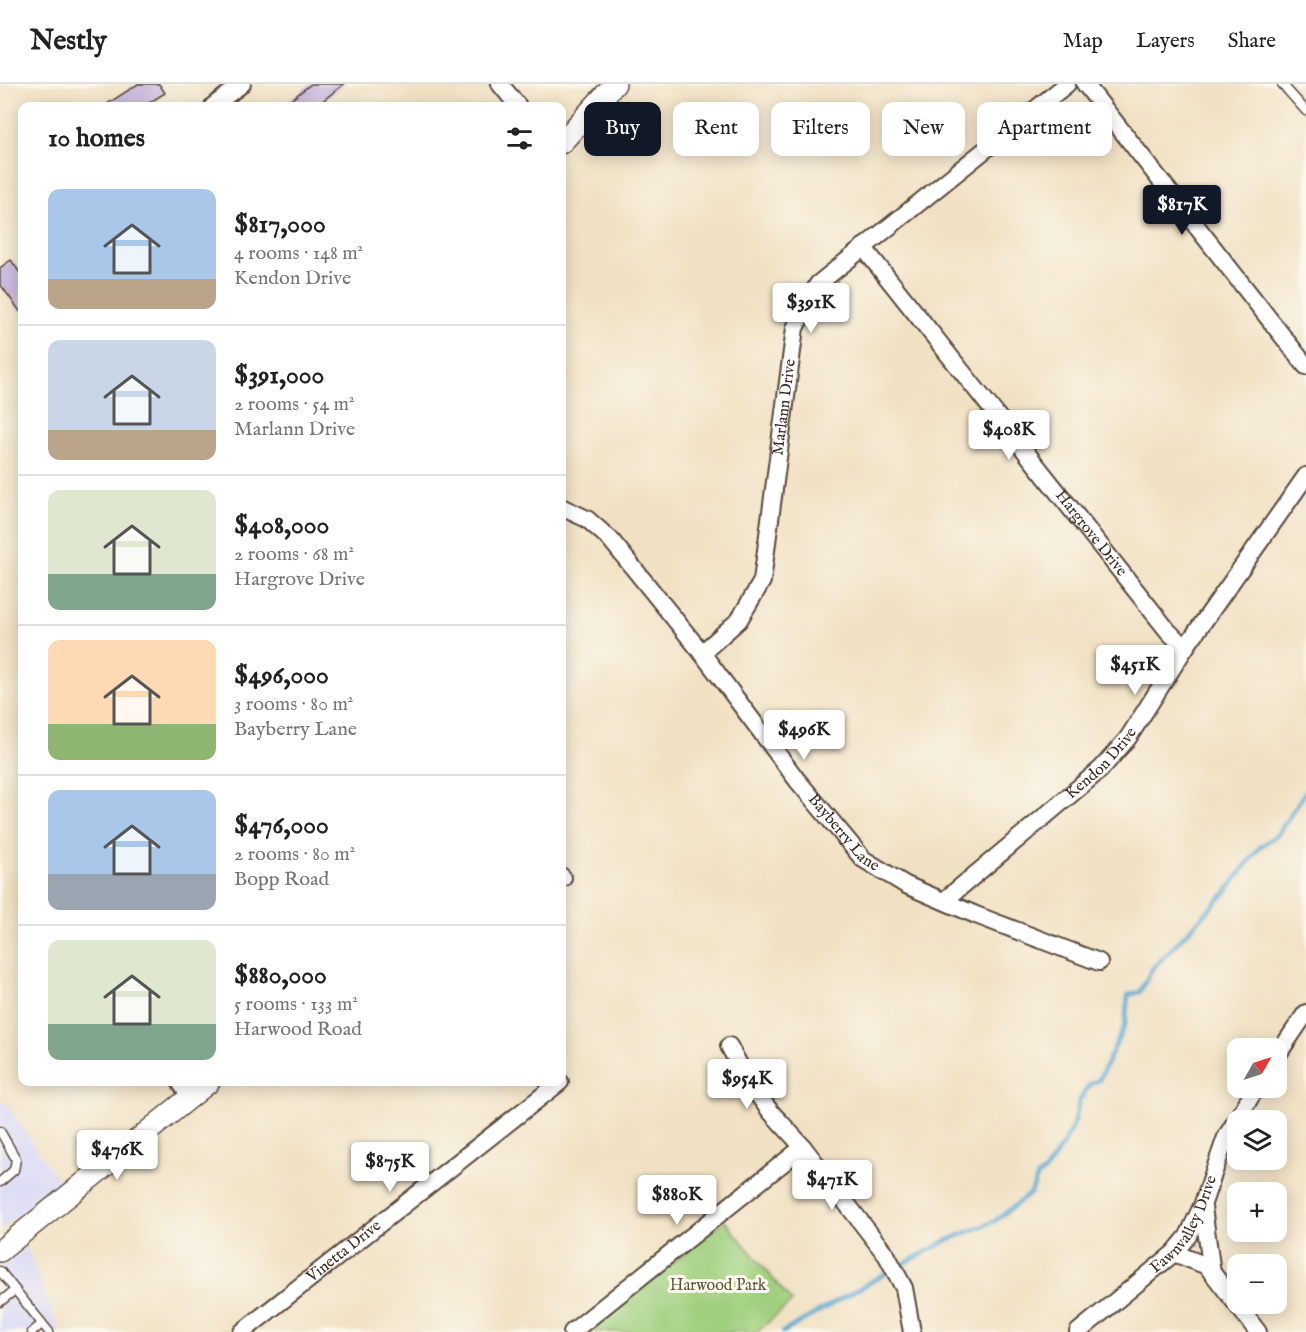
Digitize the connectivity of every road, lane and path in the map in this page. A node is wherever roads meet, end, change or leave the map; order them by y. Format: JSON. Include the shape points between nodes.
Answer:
{"nodes":[{"id":1,"x":242,"y":84,"type":"edge"},
{"id":2,"x":500,"y":84,"type":"edge"},
{"id":3,"x":615,"y":84,"type":"edge"},
{"id":4,"x":1067,"y":84,"type":"edge"},
{"id":5,"x":1085,"y":84,"type":"edge"},
{"id":6,"x":1282,"y":84,"type":"edge"},
{"id":7,"x":218,"y":102,"type":"edge"},
{"id":8,"x":515,"y":102,"type":"edge"},
{"id":9,"x":1306,"y":111,"type":"edge"},
{"id":10,"x":566,"y":138,"type":"edge"},
{"id":11,"x":863,"y":247,"type":"junction"},
{"id":12,"x":1306,"y":366,"type":"edge"},
{"id":13,"x":1306,"y":476,"type":"edge"},
{"id":14,"x":566,"y":509,"type":"edge"},
{"id":15,"x":1185,"y":648,"type":"junction"},
{"id":16,"x":702,"y":653,"type":"junction"},
{"id":17,"x":945,"y":900,"type":"junction"},
{"id":18,"x":1099,"y":962,"type":"dead end"},
{"id":19,"x":1306,"y":1013,"type":"edge"},
{"id":20,"x":1287,"y":1041,"type":"edge"},
{"id":21,"x":729,"y":1046,"type":"dead end"},
{"id":22,"x":555,"y":1086,"type":"edge"},
{"id":23,"x":185,"y":1089,"type":"edge"},
{"id":24,"x":1250,"y":1098,"type":"edge"},
{"id":25,"x":0,"y":1131,"type":"edge"},
{"id":26,"x":803,"y":1147,"type":"junction"},
{"id":27,"x":0,"y":1182,"type":"edge"},
{"id":28,"x":1202,"y":1206,"type":"junction"},
{"id":29,"x":0,"y":1251,"type":"edge"},
{"id":30,"x":1174,"y":1253,"type":"junction"},
{"id":31,"x":0,"y":1271,"type":"edge"},
{"id":32,"x":1212,"y":1273,"type":"junction"},
{"id":33,"x":15,"y":1290,"type":"junction"},
{"id":34,"x":0,"y":1302,"type":"edge"},
{"id":35,"x":42,"y":1324,"type":"junction"},
{"id":36,"x":32,"y":1332,"type":"edge"},
{"id":37,"x":49,"y":1332,"type":"edge"},
{"id":38,"x":242,"y":1332,"type":"edge"},
{"id":39,"x":572,"y":1332,"type":"edge"},
{"id":40,"x":912,"y":1332,"type":"edge"},
{"id":41,"x":1077,"y":1332,"type":"edge"},
{"id":42,"x":1258,"y":1332,"type":"edge"}],
"edges":[{"from":1,"to":7,"type":"street"},
{"from":2,"to":8,"type":"street"},
{"from":3,"to":10,"type":"street"},
{"from":4,"to":11,"type":"street","name":"Marlann Drive"},
{"from":5,"to":12,"type":"street"},
{"from":6,"to":9,"type":"lane"},
{"from":11,"to":15,"type":"street","name":"Hargrove Drive","via":[[1013,439]]},
{"from":11,"to":16,"type":"street","name":"Marlann Drive","via":[[818,284],[795,328],[762,581],[739,620]]},
{"from":13,"to":15,"type":"street","name":"Kendon Drive"},
{"from":14,"to":16,"type":"street","name":"Bayberry Lane","via":[[587,519],[603,533]]},
{"from":15,"to":17,"type":"street","name":"Kendon Drive","via":[[1128,738],[1101,769]]},
{"from":16,"to":17,"type":"street","name":"Bayberry Lane","via":[[797,780],[863,859],[906,885]]},
{"from":17,"to":18,"type":"street","name":"Bayberry Lane"},
{"from":19,"to":20,"type":"street"},
{"from":21,"to":26,"type":"street","via":[[749,1083]]},
{"from":22,"to":38,"type":"street","name":"Vinetta Drive"},
{"from":23,"to":29,"type":"street"},
{"from":24,"to":28,"type":"street","name":"Fawnvalley Drive","via":[[1226,1137]]},
{"from":25,"to":27,"type":"lane","via":[[16,1159],[14,1170]]},
{"from":26,"to":39,"type":"street"},
{"from":26,"to":40,"type":"street","via":[[887,1256],[902,1282]]},
{"from":28,"to":30,"type":"street","name":"Fawnvalley Drive","via":[[1194,1227]]},
{"from":28,"to":32,"type":"street"},
{"from":30,"to":32,"type":"street","via":[[1207,1266]]},
{"from":30,"to":41,"type":"street","name":"Fawnvalley Drive"},
{"from":31,"to":33,"type":"lane"},
{"from":32,"to":42,"type":"street"},
{"from":33,"to":34,"type":"lane"},
{"from":33,"to":35,"type":"lane"},
{"from":35,"to":36,"type":"lane"},
{"from":35,"to":37,"type":"lane"}]}
